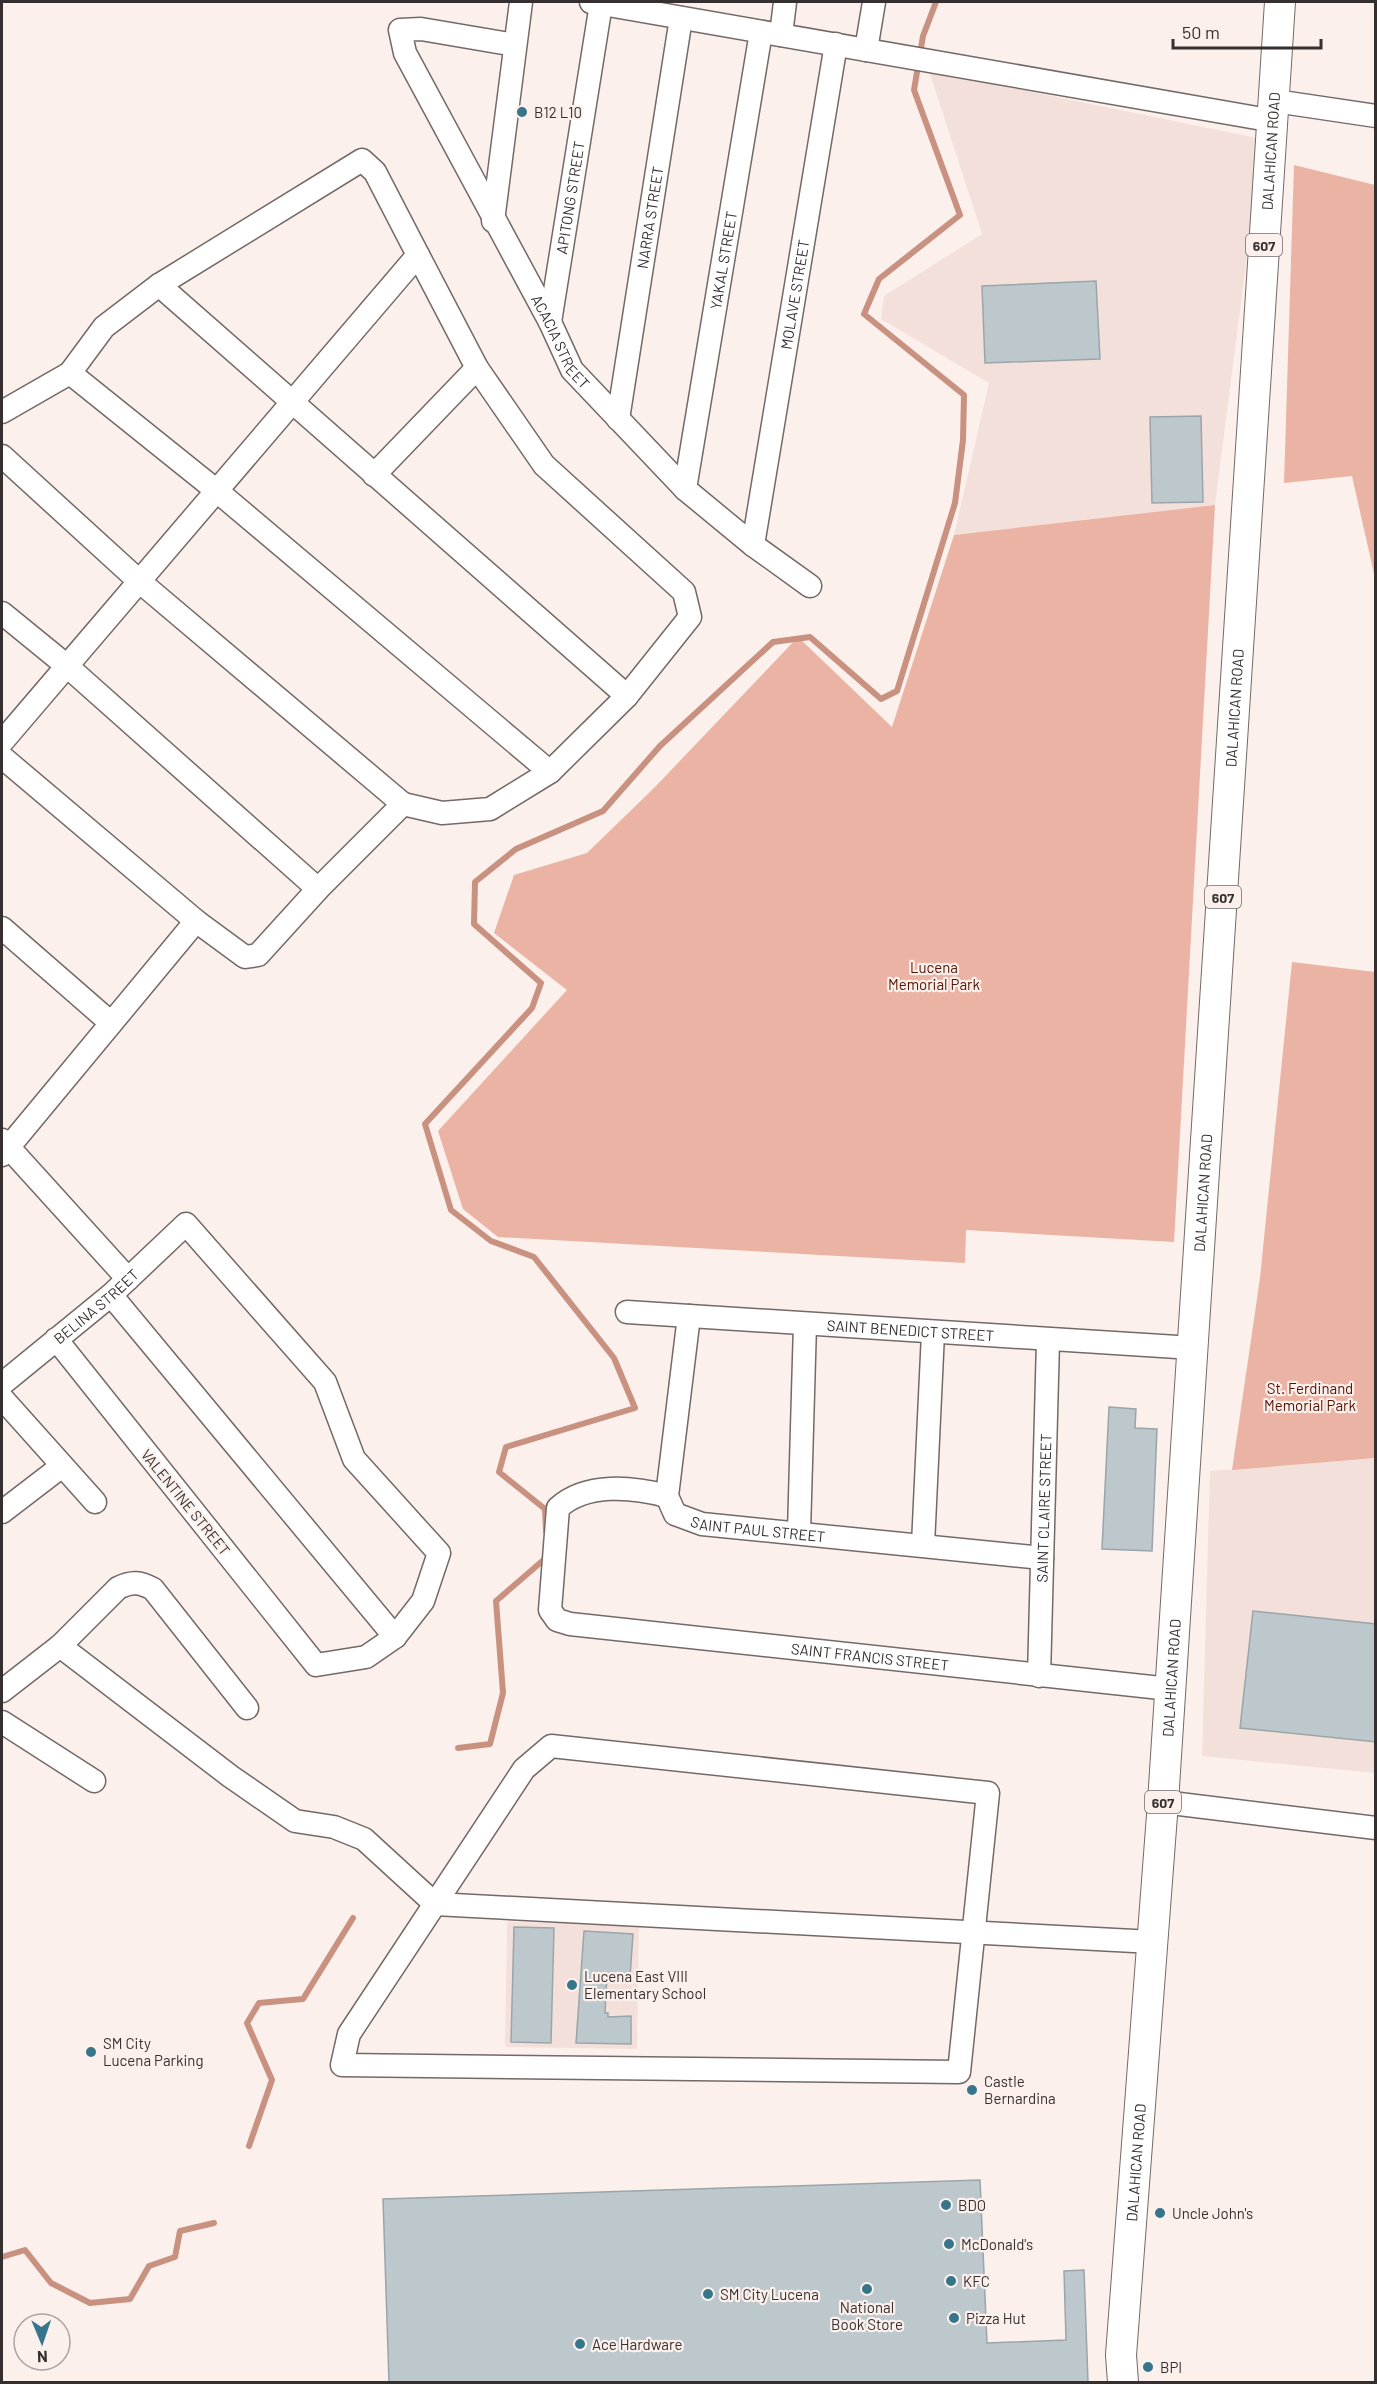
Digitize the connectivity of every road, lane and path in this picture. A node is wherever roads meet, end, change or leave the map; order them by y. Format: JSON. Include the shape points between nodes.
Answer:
{"nodes":[{"id":1,"x":521,"y":2,"type":"edge"},
{"id":2,"x":785,"y":2,"type":"edge"},
{"id":3,"x":874,"y":2,"type":"edge"},
{"id":4,"x":1280,"y":2,"type":"edge"},
{"id":5,"x":596,"y":3,"type":"edge"},
{"id":6,"x":693,"y":13,"type":"edge"},
{"id":7,"x":771,"y":33,"type":"junction"},
{"id":8,"x":515,"y":45,"type":"junction"},
{"id":9,"x":836,"y":45,"type":"junction"},
{"id":10,"x":866,"y":50,"type":"junction"},
{"id":11,"x":1274,"y":111,"type":"junction"},
{"id":12,"x":1376,"y":116,"type":"edge"},
{"id":13,"x":493,"y":221,"type":"junction"},
{"id":14,"x":418,"y":255,"type":"junction"},
{"id":15,"x":159,"y":285,"type":"junction"},
{"id":16,"x":550,"y":322,"type":"junction"},
{"id":17,"x":477,"y":368,"type":"junction"},
{"id":18,"x":70,"y":373,"type":"junction"},
{"id":19,"x":291,"y":403,"type":"junction"},
{"id":20,"x":2,"y":412,"type":"edge"},
{"id":21,"x":618,"y":418,"type":"junction"},
{"id":22,"x":2,"y":456,"type":"edge"},
{"id":23,"x":374,"y":475,"type":"junction"},
{"id":24,"x":685,"y":489,"type":"junction"},
{"id":25,"x":217,"y":491,"type":"junction"},
{"id":26,"x":753,"y":545,"type":"junction"},
{"id":27,"x":139,"y":581,"type":"junction"},
{"id":28,"x":810,"y":586,"type":"dead end"},
{"id":29,"x":2,"y":613,"type":"edge"},
{"id":30,"x":67,"y":666,"type":"junction"},
{"id":31,"x":627,"y":696,"type":"junction"},
{"id":32,"x":2,"y":742,"type":"edge"},
{"id":33,"x":2,"y":757,"type":"edge"},
{"id":34,"x":550,"y":772,"type":"junction"},
{"id":35,"x":403,"y":804,"type":"junction"},
{"id":36,"x":318,"y":890,"type":"junction"},
{"id":37,"x":196,"y":921,"type":"junction"},
{"id":38,"x":2,"y":928,"type":"edge"},
{"id":39,"x":111,"y":1023,"type":"junction"},
{"id":40,"x":4,"y":1148,"type":"edge"},
{"id":41,"x":128,"y":1279,"type":"junction"},
{"id":42,"x":111,"y":1295,"type":"junction"},
{"id":43,"x":627,"y":1312,"type":"dead end"},
{"id":44,"x":689,"y":1316,"type":"junction"},
{"id":45,"x":805,"y":1324,"type":"junction"},
{"id":46,"x":933,"y":1333,"type":"junction"},
{"id":47,"x":56,"y":1339,"type":"junction"},
{"id":48,"x":1048,"y":1341,"type":"junction"},
{"id":49,"x":1193,"y":1348,"type":"junction"},
{"id":50,"x":2,"y":1384,"type":"edge"},
{"id":51,"x":2,"y":1398,"type":"edge"},
{"id":52,"x":62,"y":1466,"type":"junction"},
{"id":53,"x":667,"y":1496,"type":"junction"},
{"id":54,"x":95,"y":1502,"type":"dead end"},
{"id":55,"x":2,"y":1512,"type":"edge"},
{"id":56,"x":799,"y":1532,"type":"junction"},
{"id":57,"x":922,"y":1545,"type":"junction"},
{"id":58,"x":1042,"y":1558,"type":"junction"},
{"id":59,"x":395,"y":1637,"type":"junction"},
{"id":60,"x":60,"y":1646,"type":"junction"},
{"id":61,"x":1039,"y":1676,"type":"junction"},
{"id":62,"x":1170,"y":1689,"type":"junction"},
{"id":63,"x":2,"y":1691,"type":"edge"},
{"id":64,"x":247,"y":1708,"type":"dead end"},
{"id":65,"x":2,"y":1722,"type":"edge"},
{"id":66,"x":94,"y":1780,"type":"dead end"},
{"id":67,"x":1163,"y":1802,"type":"junction"},
{"id":68,"x":1376,"y":1828,"type":"edge"},
{"id":69,"x":435,"y":1905,"type":"junction"},
{"id":70,"x":974,"y":1933,"type":"junction"},
{"id":71,"x":1153,"y":1942,"type":"junction"},
{"id":72,"x":1124,"y":2382,"type":"edge"}],
"edges":[{"from":1,"to":8,"type":"street"},
{"from":2,"to":7,"type":"street","name":"YAKAL STREET"},
{"from":3,"to":10,"type":"street"},
{"from":4,"to":11,"type":"main road","name":"DALAHICAN ROAD","number":"607"},
{"from":5,"to":6,"type":"street"},
{"from":5,"to":16,"type":"street","name":"APITONG STREET"},
{"from":6,"to":7,"type":"street"},
{"from":6,"to":21,"type":"street","name":"NARRA STREET"},
{"from":7,"to":9,"type":"street"},
{"from":7,"to":24,"type":"street","name":"YAKAL STREET"},
{"from":8,"to":13,"type":"street"},
{"from":8,"to":13,"type":"street","name":"ACACIA STREET","via":[[422,29],[400,30],[405,53]]},
{"from":9,"to":10,"type":"street"},
{"from":9,"to":26,"type":"street","name":"MOLAVE STREET"},
{"from":10,"to":11,"type":"street"},
{"from":11,"to":12,"type":"street"},
{"from":11,"to":49,"type":"main road","name":"DALAHICAN ROAD","number":"607"},
{"from":13,"to":16,"type":"street","name":"ACACIA STREET"},
{"from":14,"to":15,"type":"street","via":[[375,172],[362,160]]},
{"from":14,"to":17,"type":"street"},
{"from":14,"to":19,"type":"street"},
{"from":15,"to":18,"type":"street","via":[[104,327]]},
{"from":15,"to":19,"type":"street"},
{"from":16,"to":21,"type":"street","name":"ACACIA STREET","via":[[572,370]]},
{"from":17,"to":23,"type":"street"},
{"from":17,"to":31,"type":"street","via":[[544,465],[684,592],[690,617]]},
{"from":18,"to":20,"type":"street"},
{"from":18,"to":25,"type":"street"},
{"from":19,"to":23,"type":"street"},
{"from":19,"to":25,"type":"street"},
{"from":21,"to":24,"type":"street","name":"ACACIA STREET"},
{"from":22,"to":27,"type":"street"},
{"from":23,"to":31,"type":"street"},
{"from":24,"to":26,"type":"street","name":"ACACIA STREET"},
{"from":25,"to":27,"type":"street"},
{"from":25,"to":34,"type":"street"},
{"from":26,"to":28,"type":"street","name":"ACACIA STREET"},
{"from":27,"to":30,"type":"street"},
{"from":27,"to":35,"type":"street"},
{"from":29,"to":30,"type":"street"},
{"from":30,"to":32,"type":"street"},
{"from":30,"to":36,"type":"street"},
{"from":31,"to":34,"type":"street"},
{"from":33,"to":37,"type":"street"},
{"from":34,"to":35,"type":"street","via":[[490,809],[442,813]]},
{"from":35,"to":36,"type":"street"},
{"from":36,"to":37,"type":"street","via":[[258,955],[245,957]]},
{"from":37,"to":39,"type":"street"},
{"from":38,"to":39,"type":"street"},
{"from":39,"to":40,"type":"street"},
{"from":40,"to":41,"type":"street"},
{"from":41,"to":42,"type":"street","name":"BELINA STREET"},
{"from":41,"to":59,"type":"street","name":"BELINA STREET","via":[[186,1224],[325,1382],[354,1459],[439,1553],[423,1601]]},
{"from":42,"to":47,"type":"street","name":"BELINA STREET"},
{"from":42,"to":59,"type":"street"},
{"from":43,"to":44,"type":"street","name":"SAINT BENEDICT STREET"},
{"from":44,"to":45,"type":"street","name":"SAINT BENEDICT STREET"},
{"from":44,"to":53,"type":"street"},
{"from":45,"to":46,"type":"street","name":"SAINT BENEDICT STREET"},
{"from":45,"to":56,"type":"street"},
{"from":46,"to":48,"type":"street","name":"SAINT BENEDICT STREET"},
{"from":46,"to":57,"type":"street"},
{"from":47,"to":50,"type":"street","name":"BELINA STREET"},
{"from":47,"to":59,"type":"street","name":"VALENTINE STREET","via":[[316,1665],[366,1657]]},
{"from":48,"to":49,"type":"street","name":"SAINT BENEDICT STREET"},
{"from":48,"to":58,"type":"street","name":"SAINT CLAIRE STREET"},
{"from":49,"to":62,"type":"main road","name":"DALAHICAN ROAD","number":"607"},
{"from":51,"to":52,"type":"street"},
{"from":52,"to":54,"type":"street"},
{"from":52,"to":55,"type":"street"},
{"from":53,"to":56,"type":"street","name":"SAINT PAUL STREET","via":[[675,1515],[702,1524]]},
{"from":53,"to":61,"type":"street","name":"SAINT FRANCIS STREET","via":[[641,1490],[606,1490],[571,1496],[558,1508],[550,1610],[557,1620]]},
{"from":56,"to":57,"type":"street","name":"SAINT PAUL STREET"},
{"from":57,"to":58,"type":"street","name":"SAINT PAUL STREET"},
{"from":58,"to":61,"type":"street","name":"SAINT CLAIRE STREET"},
{"from":60,"to":63,"type":"street"},
{"from":60,"to":64,"type":"street","via":[[118,1588],[141,1583],[153,1589]]},
{"from":60,"to":69,"type":"street","via":[[295,1821],[334,1827],[364,1839]]},
{"from":61,"to":62,"type":"street","name":"SAINT FRANCIS STREET"},
{"from":62,"to":67,"type":"main road","name":"DALAHICAN ROAD","number":"607"},
{"from":65,"to":66,"type":"street"},
{"from":67,"to":68,"type":"street"},
{"from":67,"to":71,"type":"main road","name":"DALAHICAN ROAD","number":"607"},
{"from":69,"to":70,"type":"street"},
{"from":69,"to":70,"type":"street","via":[[524,1769],[551,1746],[988,1793]]},
{"from":69,"to":70,"type":"street","via":[[350,2034],[342,2065],[959,2072]]},
{"from":70,"to":71,"type":"street"},
{"from":71,"to":72,"type":"main road","name":"DALAHICAN ROAD","number":"607","via":[[1121,2355]]}]}
